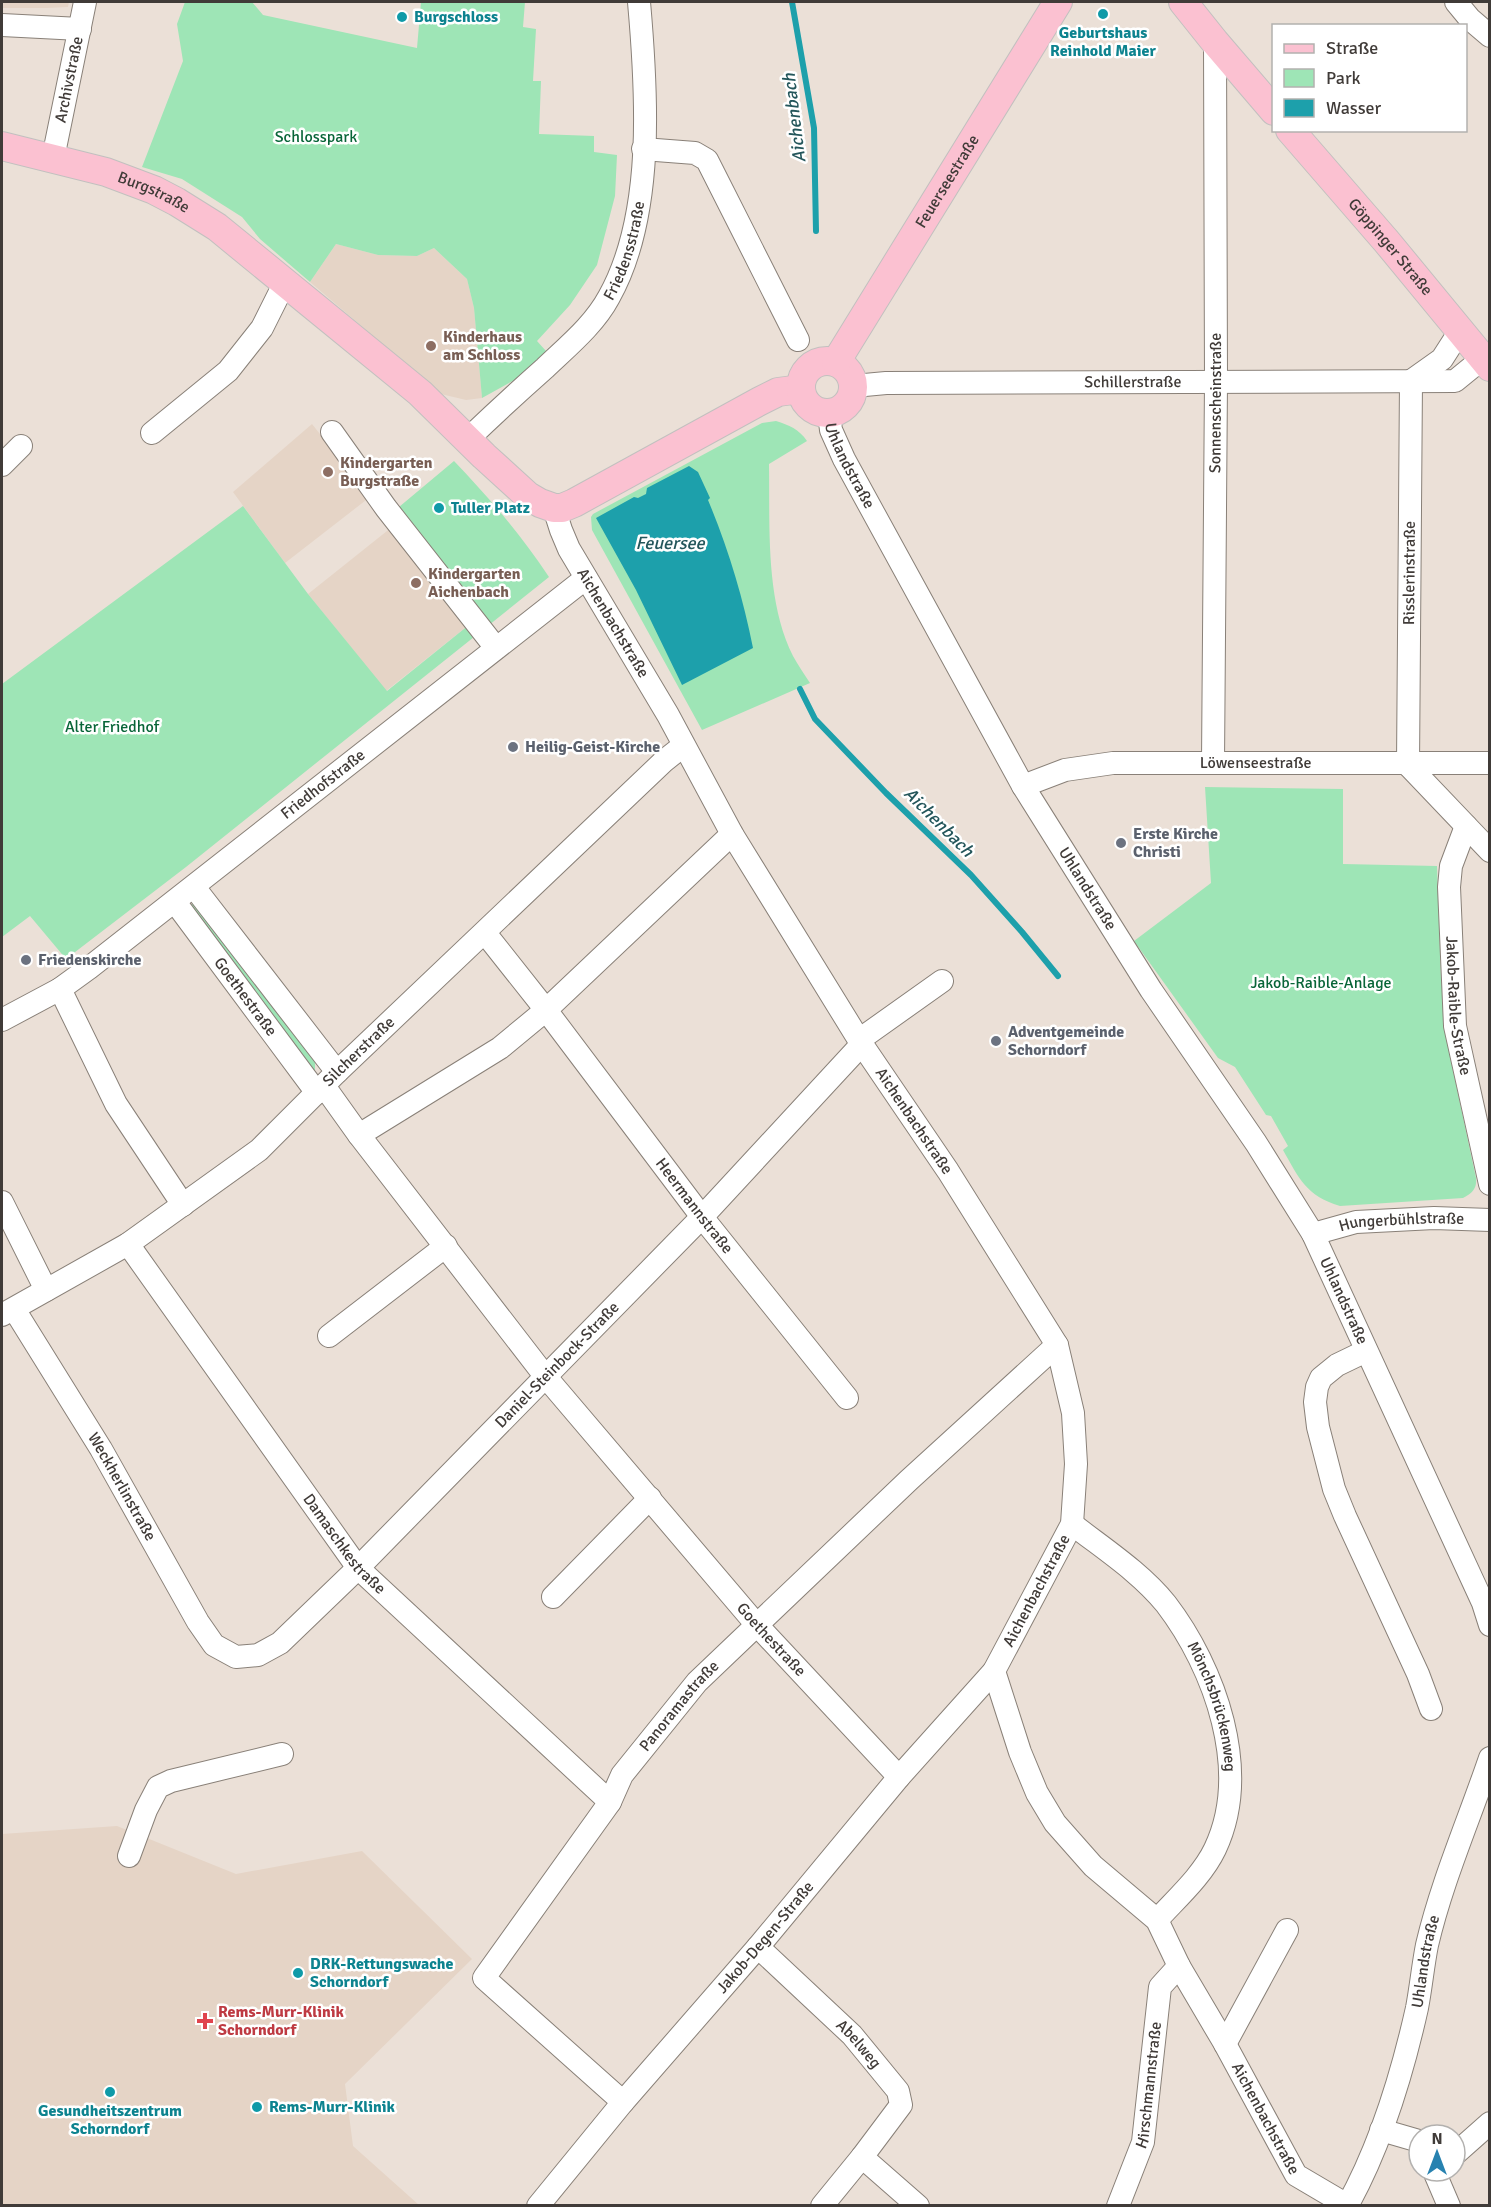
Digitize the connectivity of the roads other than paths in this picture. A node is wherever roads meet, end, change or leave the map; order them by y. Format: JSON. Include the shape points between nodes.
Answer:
{"nodes":[{"id":1,"x":85,"y":2,"type":"edge"},
{"id":2,"x":639,"y":2,"type":"edge"},
{"id":3,"x":1058,"y":2,"type":"edge"},
{"id":4,"x":1183,"y":2,"type":"edge"},
{"id":5,"x":1456,"y":2,"type":"edge"},
{"id":6,"x":2,"y":25,"type":"edge"},
{"id":7,"x":80,"y":29,"type":"junction"},
{"id":8,"x":1490,"y":36,"type":"edge"},
{"id":9,"x":1215,"y":42,"type":"junction"},
{"id":10,"x":1272,"y":109,"type":"edge"},
{"id":11,"x":1292,"y":132,"type":"edge"},
{"id":12,"x":2,"y":146,"type":"edge"},
{"id":13,"x":643,"y":149,"type":"junction"},
{"id":14,"x":53,"y":158,"type":"junction"},
{"id":15,"x":285,"y":282,"type":"junction"},
{"id":16,"x":1460,"y":331,"type":"junction"},
{"id":17,"x":798,"y":340,"type":"dead end"},
{"id":18,"x":836,"y":362,"type":"junction"},
{"id":19,"x":1486,"y":363,"type":"edge"},
{"id":20,"x":1411,"y":381,"type":"junction"},
{"id":21,"x":1216,"y":382,"type":"junction"},
{"id":22,"x":854,"y":386,"type":"junction"},
{"id":23,"x":801,"y":389,"type":"junction"},
{"id":24,"x":829,"y":414,"type":"junction"},
{"id":25,"x":332,"y":432,"type":"dead end"},
{"id":26,"x":152,"y":433,"type":"dead end"},
{"id":27,"x":468,"y":438,"type":"junction"},
{"id":28,"x":21,"y":446,"type":"dead end"},
{"id":29,"x":2,"y":465,"type":"edge"},
{"id":30,"x":554,"y":508,"type":"junction"},
{"id":31,"x":586,"y":578,"type":"junction"},
{"id":32,"x":496,"y":648,"type":"junction"},
{"id":33,"x":683,"y":746,"type":"junction"},
{"id":34,"x":1213,"y":763,"type":"junction"},
{"id":35,"x":1490,"y":763,"type":"edge"},
{"id":36,"x":1408,"y":765,"type":"junction"},
{"id":37,"x":1023,"y":786,"type":"junction"},
{"id":38,"x":1466,"y":826,"type":"junction"},
{"id":39,"x":732,"y":834,"type":"junction"},
{"id":40,"x":1490,"y":851,"type":"edge"},
{"id":41,"x":194,"y":887,"type":"junction"},
{"id":42,"x":175,"y":902,"type":"junction"},
{"id":43,"x":485,"y":933,"type":"junction"},
{"id":44,"x":942,"y":981,"type":"dead end"},
{"id":45,"x":60,"y":989,"type":"junction"},
{"id":46,"x":546,"y":1010,"type":"junction"},
{"id":47,"x":2,"y":1020,"type":"edge"},
{"id":48,"x":860,"y":1042,"type":"junction"},
{"id":49,"x":326,"y":1084,"type":"junction"},
{"id":50,"x":359,"y":1135,"type":"junction"},
{"id":51,"x":1490,"y":1184,"type":"edge"},
{"id":52,"x":2,"y":1202,"type":"edge"},
{"id":53,"x":183,"y":1205,"type":"junction"},
{"id":54,"x":1490,"y":1207,"type":"edge"},
{"id":55,"x":702,"y":1217,"type":"junction"},
{"id":56,"x":1489,"y":1220,"type":"edge"},
{"id":57,"x":1313,"y":1234,"type":"junction"},
{"id":58,"x":128,"y":1244,"type":"junction"},
{"id":59,"x":446,"y":1246,"type":"junction"},
{"id":60,"x":46,"y":1290,"type":"junction"},
{"id":61,"x":8,"y":1312,"type":"edge"},
{"id":62,"x":329,"y":1336,"type":"dead end"},
{"id":63,"x":1057,"y":1345,"type":"junction"},
{"id":64,"x":1366,"y":1351,"type":"junction"},
{"id":65,"x":545,"y":1376,"type":"junction"},
{"id":66,"x":847,"y":1398,"type":"dead end"},
{"id":67,"x":650,"y":1498,"type":"junction"},
{"id":68,"x":1072,"y":1524,"type":"junction"},
{"id":69,"x":358,"y":1568,"type":"junction"},
{"id":70,"x":553,"y":1597,"type":"dead end"},
{"id":71,"x":756,"y":1624,"type":"junction"},
{"id":72,"x":1490,"y":1624,"type":"edge"},
{"id":73,"x":236,"y":1657,"type":"joint"},
{"id":74,"x":994,"y":1671,"type":"junction"},
{"id":75,"x":1431,"y":1709,"type":"dead end"},
{"id":76,"x":282,"y":1754,"type":"dead end"},
{"id":77,"x":1490,"y":1758,"type":"edge"},
{"id":78,"x":899,"y":1777,"type":"junction"},
{"id":79,"x":610,"y":1802,"type":"junction"},
{"id":80,"x":129,"y":1856,"type":"dead end"},
{"id":81,"x":1157,"y":1920,"type":"junction"},
{"id":82,"x":1287,"y":1930,"type":"dead end"},
{"id":83,"x":758,"y":1947,"type":"junction"},
{"id":84,"x":1179,"y":1966,"type":"junction"},
{"id":85,"x":1226,"y":2044,"type":"junction"},
{"id":86,"x":623,"y":2102,"type":"junction"},
{"id":87,"x":1490,"y":2122,"type":"edge"},
{"id":88,"x":1381,"y":2130,"type":"junction"},
{"id":89,"x":1407,"y":2138,"type":"edge"},
{"id":90,"x":1467,"y":2143,"type":"edge"},
{"id":91,"x":862,"y":2157,"type":"junction"},
{"id":92,"x":1439,"y":2183,"type":"edge"},
{"id":93,"x":538,"y":2205,"type":"edge"},
{"id":94,"x":822,"y":2205,"type":"edge"},
{"id":95,"x":918,"y":2205,"type":"edge"},
{"id":96,"x":1118,"y":2205,"type":"edge"},
{"id":97,"x":1347,"y":2205,"type":"edge"},
{"id":98,"x":1449,"y":2205,"type":"edge"}],
"edges":[{"from":1,"to":7,"type":"street","name":"Archivstraße"},
{"from":2,"to":13,"type":"street","name":"Friedensstraße","via":[[644,52]]},
{"from":3,"to":18,"type":"main road","name":"Feuerseestraße"},
{"from":4,"to":9,"type":"main road"},
{"from":5,"to":8,"type":"street"},
{"from":6,"to":7,"type":"street"},
{"from":7,"to":14,"type":"street","name":"Archivstraße"},
{"from":9,"to":10,"type":"main road"},
{"from":9,"to":21,"type":"street","name":"Sonnenscheinstraße"},
{"from":11,"to":16,"type":"main road","name":"Göppinger Straße"},
{"from":12,"to":14,"type":"main road","name":"Burgstraße"},
{"from":13,"to":17,"type":"street","via":[[695,153],[707,160]]},
{"from":13,"to":27,"type":"street","name":"Friedensstraße","via":[[639,205],[630,246],[609,298],[579,337]]},
{"from":14,"to":15,"type":"main road","name":"Burgstraße","via":[[106,172],[177,202],[218,227]]},
{"from":15,"to":26,"type":"street","via":[[262,328],[228,371]]},
{"from":15,"to":27,"type":"main road","name":"Burgstraße","via":[[420,393]]},
{"from":16,"to":19,"type":"main road","name":"Göppinger Straße"},
{"from":16,"to":20,"type":"street","via":[[1442,359]]},
{"from":18,"to":22,"type":"main road","via":[[849,371]]},
{"from":18,"to":23,"type":"main road","via":[[828,360],[811,366],[801,380]]},
{"from":19,"to":20,"type":"street","name":"Schillerstraße","via":[[1455,381]]},
{"from":20,"to":21,"type":"street","name":"Schillerstraße"},
{"from":20,"to":36,"type":"street","name":"Risslerinstraße"},
{"from":21,"to":22,"type":"street","name":"Schillerstraße"},
{"from":21,"to":34,"type":"street","name":"Sonnenscheinstraße"},
{"from":22,"to":24,"type":"main road","via":[[844,407]]},
{"from":23,"to":24,"type":"main road","via":[[807,405]]},
{"from":23,"to":30,"type":"main road","via":[[778,392],[585,497]]},
{"from":24,"to":37,"type":"street","name":"Uhlandstraße","via":[[831,430],[844,459]]},
{"from":25,"to":32,"type":"street"},
{"from":27,"to":30,"type":"main road","via":[[528,496]]},
{"from":28,"to":29,"type":"street"},
{"from":30,"to":31,"type":"street","name":"Aichenbachstraße"},
{"from":31,"to":32,"type":"street","name":"Friedhofstraße"},
{"from":31,"to":33,"type":"street","name":"Aichenbachstraße"},
{"from":32,"to":41,"type":"street","name":"Friedhofstraße"},
{"from":33,"to":39,"type":"street","name":"Aichenbachstraße"},
{"from":33,"to":43,"type":"street","name":"Silcherstraße"},
{"from":34,"to":36,"type":"street","name":"Löwenseestraße"},
{"from":34,"to":37,"type":"street","name":"Löwenseestraße","via":[[1113,763],[1065,770]]},
{"from":35,"to":36,"type":"street","name":"Löwenseestraße"},
{"from":36,"to":38,"type":"street"},
{"from":37,"to":57,"type":"street","name":"Uhlandstraße","via":[[1151,990]]},
{"from":38,"to":40,"type":"street"},
{"from":38,"to":51,"type":"street","name":"Jakob-Raible-Straße","via":[[1451,866],[1449,887],[1455,1026]]},
{"from":39,"to":46,"type":"street"},
{"from":39,"to":48,"type":"street","name":"Aichenbachstraße"},
{"from":41,"to":42,"type":"street","name":"Friedhofstraße"},
{"from":41,"to":49,"type":"street","name":"Goethestraße"},
{"from":42,"to":45,"type":"street","name":"Friedhofstraße"},
{"from":42,"to":49,"type":"street","name":"Goethestraße"},
{"from":43,"to":46,"type":"street","name":"Heermannstraße"},
{"from":43,"to":49,"type":"street","name":"Silcherstraße"},
{"from":44,"to":48,"type":"street","name":"Daniel-Steinbock-Straße"},
{"from":45,"to":47,"type":"street","name":"Friedhofstraße"},
{"from":45,"to":53,"type":"street","via":[[116,1104]]},
{"from":46,"to":50,"type":"street","via":[[500,1048]]},
{"from":46,"to":55,"type":"street","name":"Heermannstraße"},
{"from":48,"to":55,"type":"street","name":"Daniel-Steinbock-Straße"},
{"from":48,"to":63,"type":"street","name":"Aichenbachstraße","via":[[948,1171]]},
{"from":49,"to":50,"type":"street","name":"Goethestraße"},
{"from":49,"to":53,"type":"street","name":"Silcherstraße","via":[[259,1150]]},
{"from":50,"to":59,"type":"street","name":"Goethestraße"},
{"from":52,"to":60,"type":"street"},
{"from":53,"to":58,"type":"street","name":"Silcherstraße"},
{"from":54,"to":56,"type":"street"},
{"from":55,"to":65,"type":"street","name":"Daniel-Steinbock-Straße"},
{"from":55,"to":66,"type":"street","name":"Heermannstraße"},
{"from":56,"to":57,"type":"street","name":"Hungerbühlstraße","via":[[1356,1222]]},
{"from":57,"to":64,"type":"street","name":"Uhlandstraße"},
{"from":58,"to":60,"type":"street","name":"Silcherstraße"},
{"from":58,"to":69,"type":"street","name":"Damaschkestraße"},
{"from":59,"to":62,"type":"street"},
{"from":59,"to":65,"type":"street","name":"Goethestraße"},
{"from":60,"to":61,"type":"street","name":"Silcherstraße"},
{"from":61,"to":73,"type":"street","name":"Weckherlinstraße","via":[[101,1449],[198,1622],[214,1645]]},
{"from":63,"to":68,"type":"street","name":"Aichenbachstraße","via":[[1073,1413],[1076,1464]]},
{"from":63,"to":71,"type":"street","name":"Panoramastraße"},
{"from":64,"to":72,"type":"street","name":"Uhlandstraße"},
{"from":64,"to":75,"type":"street","name":"Uhlandstraße","via":[[1336,1365],[1321,1378],[1315,1402],[1318,1427],[1334,1489]]},
{"from":65,"to":67,"type":"street","name":"Goethestraße"},
{"from":65,"to":69,"type":"street","name":"Daniel-Steinbock-Straße"},
{"from":67,"to":70,"type":"street"},
{"from":67,"to":71,"type":"street","name":"Goethestraße"},
{"from":68,"to":74,"type":"street","name":"Aichenbachstraße"},
{"from":68,"to":81,"type":"street","name":"Mönchsbrückenweg","via":[[1134,1571],[1165,1603],[1192,1643],[1212,1684],[1225,1732],[1230,1776],[1226,1821],[1214,1850],[1195,1878]]},
{"from":69,"to":73,"type":"street","name":"Daniel-Steinbock-Straße","via":[[280,1643],[258,1655]]},
{"from":69,"to":79,"type":"street","name":"Damaschkestraße"},
{"from":71,"to":78,"type":"street","name":"Goethestraße"},
{"from":71,"to":79,"type":"street","name":"Panoramastraße","via":[[697,1682],[622,1775]]},
{"from":74,"to":78,"type":"street","name":"Jakob-Degen-Straße"},
{"from":74,"to":81,"type":"street","name":"Aichenbachstraße","via":[[1036,1793],[1055,1823],[1093,1866]]},
{"from":76,"to":80,"type":"street","via":[[158,1787]]},
{"from":77,"to":88,"type":"street","name":"Uhlandstraße","via":[[1441,1896],[1403,2062]]},
{"from":78,"to":83,"type":"street","name":"Jakob-Degen-Straße"},
{"from":79,"to":86,"type":"street","name":"Panoramastraße","via":[[484,1978]]},
{"from":81,"to":84,"type":"street","name":"Aichenbachstraße"},
{"from":82,"to":85,"type":"street","name":"Aichenbachstraße"},
{"from":83,"to":86,"type":"street","name":"Jakob-Degen-Straße"},
{"from":83,"to":91,"type":"street","name":"Abelweg","via":[[852,2035],[898,2091],[901,2105]]},
{"from":84,"to":85,"type":"street","name":"Aichenbachstraße"},
{"from":84,"to":96,"type":"street","name":"Hirschmannstraße","via":[[1160,1987],[1143,2142]]},
{"from":85,"to":97,"type":"street","name":"Aichenbachstraße","via":[[1296,2175]]},
{"from":86,"to":93,"type":"street","name":"Jakob-Degen-Straße"},
{"from":87,"to":90,"type":"street"},
{"from":88,"to":89,"type":"street"},
{"from":88,"to":97,"type":"street","name":"Uhlandstraße"},
{"from":91,"to":94,"type":"street","name":"Abelweg"},
{"from":91,"to":95,"type":"street"},
{"from":92,"to":98,"type":"street"}]}
